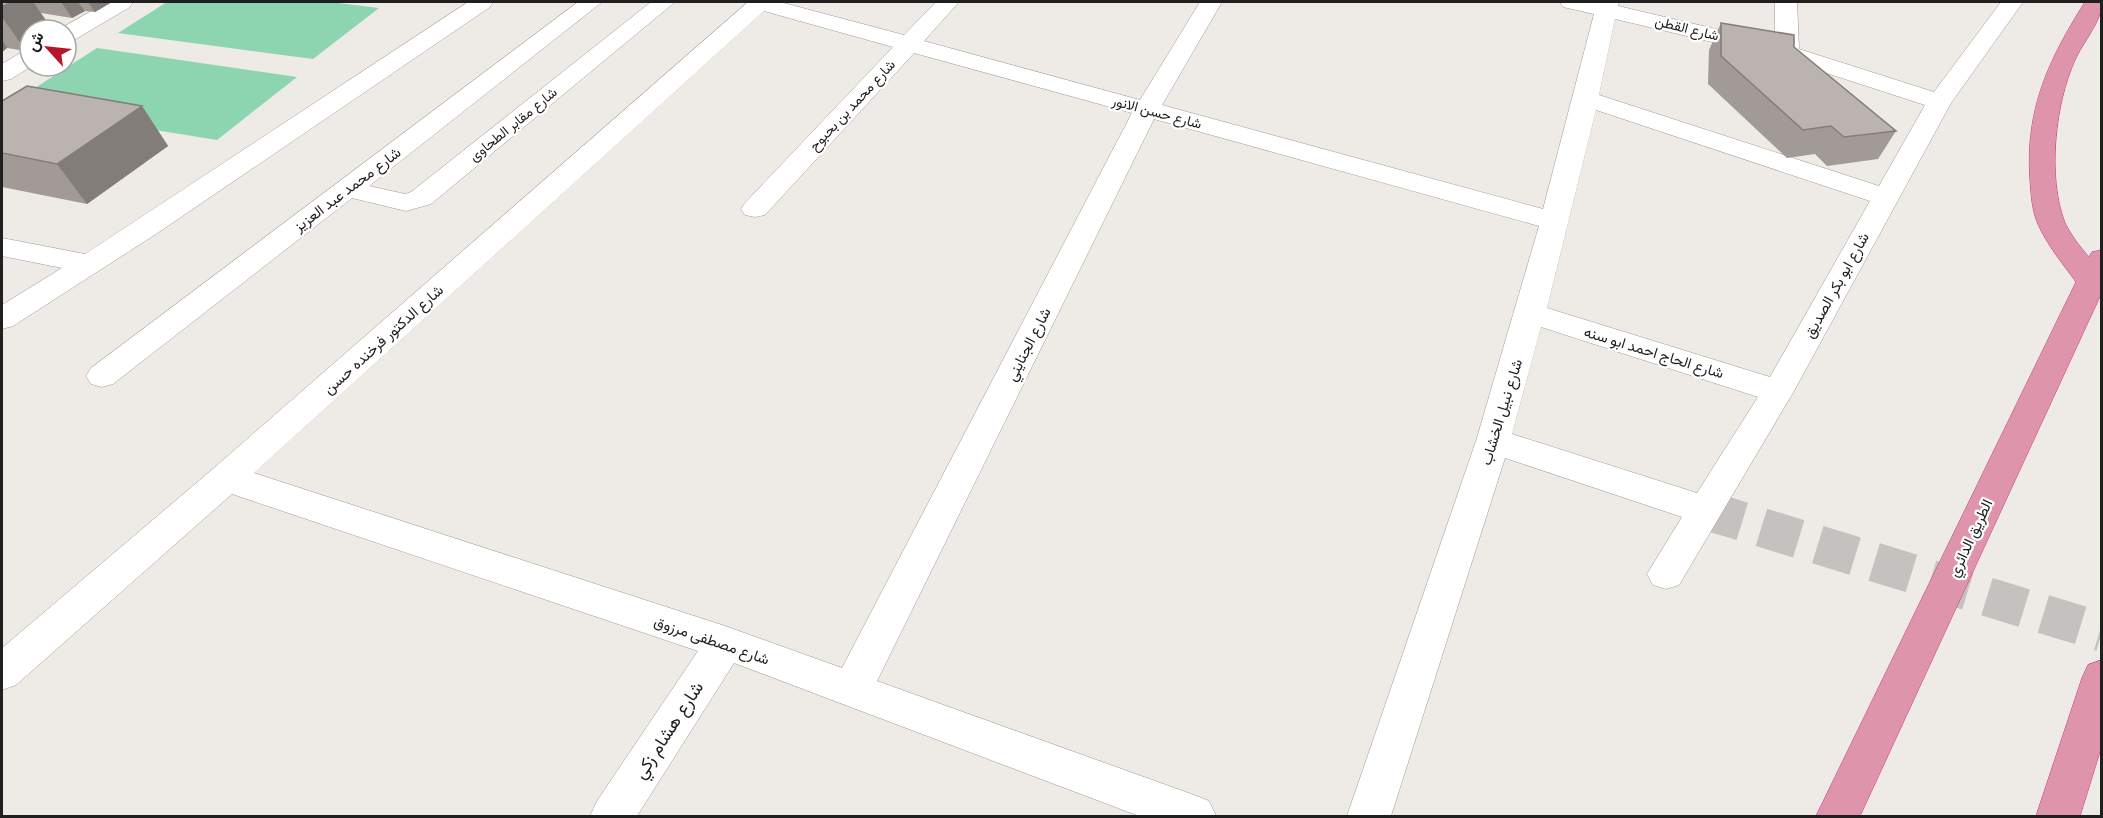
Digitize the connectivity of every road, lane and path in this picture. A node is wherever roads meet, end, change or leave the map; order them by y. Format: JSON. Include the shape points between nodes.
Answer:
{"nodes":[{"id":1,"x":122,"y":2,"type":"edge"},
{"id":2,"x":482,"y":2,"type":"edge"},
{"id":3,"x":591,"y":2,"type":"edge"},
{"id":4,"x":664,"y":2,"type":"edge"},
{"id":5,"x":760,"y":2,"type":"edge"},
{"id":6,"x":948,"y":2,"type":"edge"},
{"id":7,"x":1211,"y":2,"type":"edge"},
{"id":8,"x":1571,"y":2,"type":"edge"},
{"id":9,"x":1786,"y":2,"type":"edge"},
{"id":10,"x":2012,"y":2,"type":"edge"},
{"id":11,"x":2096,"y":2,"type":"edge"},
{"id":12,"x":1607,"y":5,"type":"edge"},
{"id":13,"x":78,"y":28,"type":"edge"},
{"id":14,"x":909,"y":44,"type":"junction"},
{"id":15,"x":1786,"y":53,"type":"junction"},
{"id":16,"x":18,"y":64,"type":"edge"},
{"id":17,"x":2,"y":74,"type":"edge"},
{"id":18,"x":1586,"y":99,"type":"junction"},
{"id":19,"x":1939,"y":102,"type":"junction"},
{"id":20,"x":1147,"y":109,"type":"junction"},
{"id":21,"x":348,"y":189,"type":"junction"},
{"id":22,"x":1885,"y":196,"type":"junction"},
{"id":23,"x":755,"y":209,"type":"dead end"},
{"id":24,"x":1554,"y":222,"type":"junction"},
{"id":25,"x":2,"y":247,"type":"edge"},
{"id":26,"x":90,"y":264,"type":"junction"},
{"id":27,"x":2097,"y":271,"type":"edge"},
{"id":28,"x":1530,"y":314,"type":"junction"},
{"id":29,"x":2,"y":319,"type":"edge"},
{"id":30,"x":102,"y":376,"type":"dead end"},
{"id":31,"x":1778,"y":391,"type":"junction"},
{"id":32,"x":1493,"y":441,"type":"junction"},
{"id":33,"x":226,"y":478,"type":"junction"},
{"id":34,"x":1705,"y":510,"type":"junction"},
{"id":35,"x":1666,"y":574,"type":"dead end"},
{"id":36,"x":725,"y":644,"type":"junction"},
{"id":37,"x":2,"y":672,"type":"edge"},
{"id":38,"x":2102,"y":678,"type":"edge"},
{"id":39,"x":852,"y":690,"type":"junction"},
{"id":40,"x":612,"y":816,"type":"edge"},
{"id":41,"x":1194,"y":816,"type":"edge"},
{"id":42,"x":1369,"y":816,"type":"edge"},
{"id":43,"x":1838,"y":816,"type":"edge"},
{"id":44,"x":2058,"y":816,"type":"edge"}],
"edges":[{"from":1,"to":13,"type":"street"},
{"from":2,"to":26,"type":"street"},
{"from":3,"to":21,"type":"street","name":"شارع محمد عبد العزيز"},
{"from":4,"to":21,"type":"street","name":"شارع مقابر الطحاوى","via":[[421,198],[406,203]]},
{"from":5,"to":14,"type":"street","name":"شارع حسن الانور"},
{"from":5,"to":33,"type":"street","name":"شارع الدكتور فرخنده حسن"},
{"from":6,"to":14,"type":"street","name":"شارع محمد بن بحبوح"},
{"from":7,"to":20,"type":"street","name":"شارع الجنايني"},
{"from":8,"to":12,"type":"street","name":"شارع القطن"},
{"from":9,"to":15,"type":"street"},
{"from":10,"to":19,"type":"street","name":"شارع ابو بكر الصديق"},
{"from":11,"to":27,"type":"highway","via":[[2067,47],[2055,75],[2042,140],[2052,222]]},
{"from":12,"to":15,"type":"street","name":"شارع القطن"},
{"from":12,"to":18,"type":"street","name":"شارع نبيل الخشاب"},
{"from":14,"to":20,"type":"street","name":"شارع حسن الانور"},
{"from":14,"to":23,"type":"street","name":"شارع محمد بن بحبوح"},
{"from":15,"to":19,"type":"street","name":"شارع القطن"},
{"from":16,"to":17,"type":"street"},
{"from":18,"to":22,"type":"street"},
{"from":18,"to":24,"type":"street","name":"شارع نبيل الخشاب"},
{"from":19,"to":22,"type":"street","name":"شارع ابو بكر الصديق"},
{"from":20,"to":24,"type":"street","name":"شارع حسن الانور"},
{"from":20,"to":39,"type":"street","name":"شارع الجنايني"},
{"from":21,"to":30,"type":"street","name":"شارع محمد عبد العزيز"},
{"from":22,"to":31,"type":"street","name":"شارع ابو بكر الصديق"},
{"from":24,"to":28,"type":"street","name":"شارع نبيل الخشاب"},
{"from":25,"to":26,"type":"street"},
{"from":26,"to":29,"type":"street"},
{"from":27,"to":43,"type":"highway","name":"الطريق الدائري"},
{"from":28,"to":31,"type":"street","name":"شارع الحاج احمد ابو سنه"},
{"from":28,"to":32,"type":"street","name":"شارع نبيل الخشاب"},
{"from":31,"to":34,"type":"street","name":"شارع ابو بكر الصديق"},
{"from":32,"to":34,"type":"street"},
{"from":32,"to":42,"type":"street","name":"شارع نبيل الخشاب"},
{"from":33,"to":36,"type":"street","name":"شارع مصطفى مرزوق"},
{"from":33,"to":37,"type":"street","name":"شارع الدكتور فرخنده حسن"},
{"from":34,"to":35,"type":"street","name":"شارع ابو بكر الصديق"},
{"from":36,"to":39,"type":"street","name":"شارع مصطفى مرزوق"},
{"from":36,"to":40,"type":"street","name":"شارع هشام زكي"},
{"from":38,"to":44,"type":"highway"},
{"from":39,"to":41,"type":"street","name":"شارع مصطفى مرزوق"}]}
